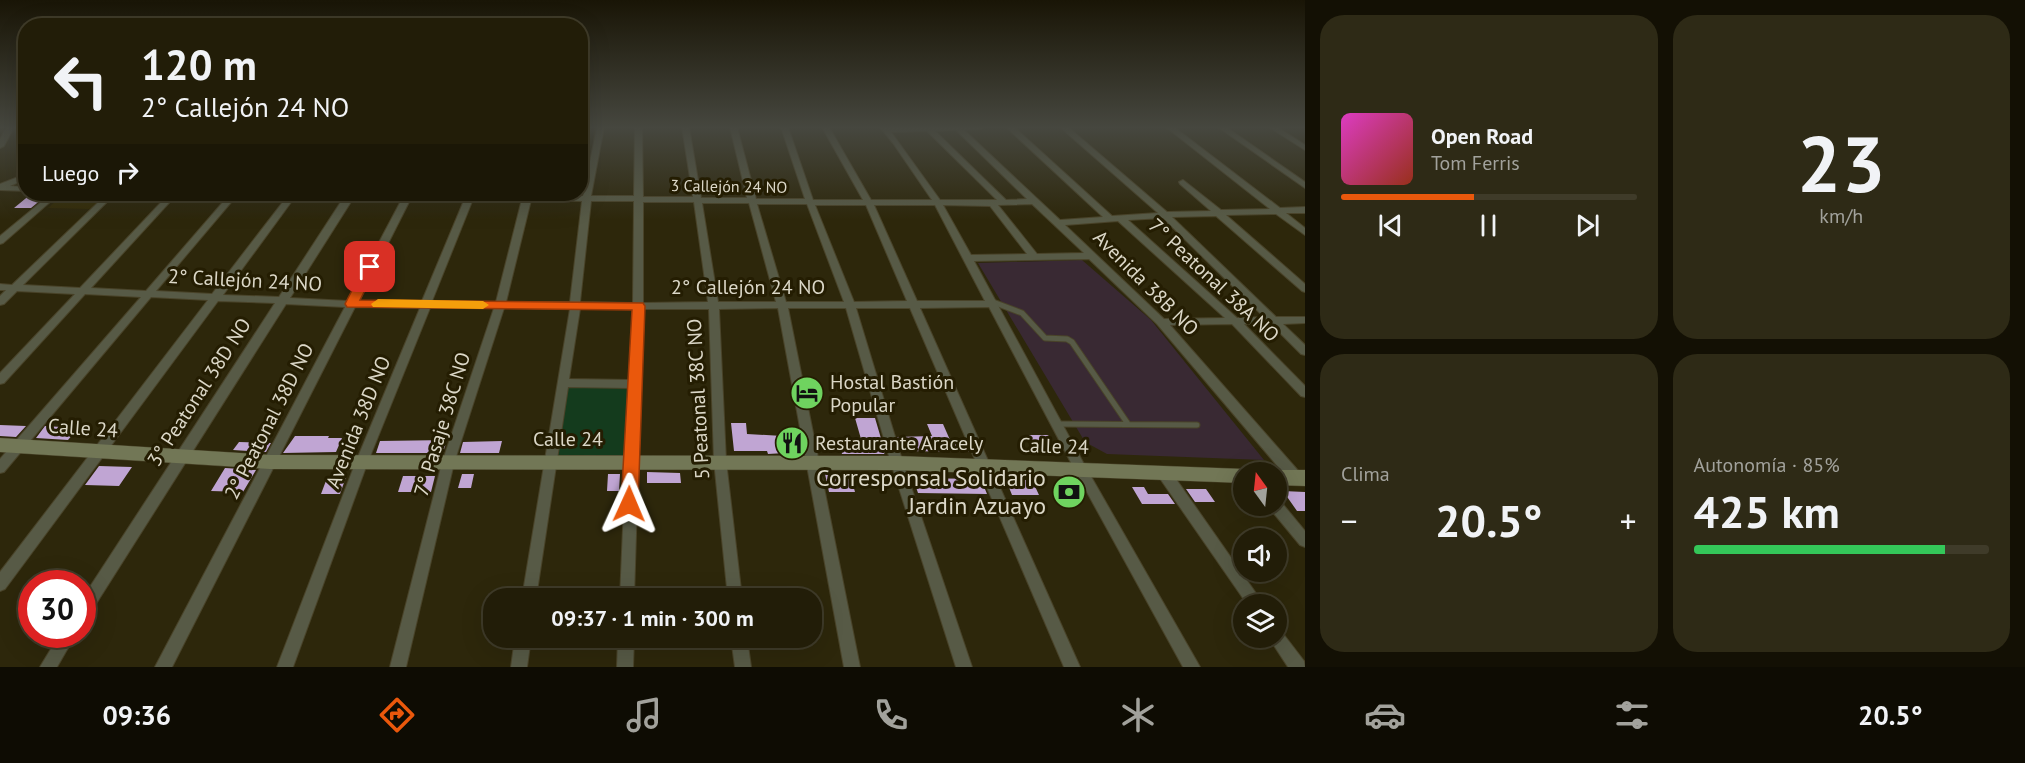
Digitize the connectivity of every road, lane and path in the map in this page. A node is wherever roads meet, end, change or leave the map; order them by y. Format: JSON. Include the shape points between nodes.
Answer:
{"nodes":[{"id":1,"x":594,"y":158,"type":"edge"},
{"id":2,"x":639,"y":158,"type":"edge"},
{"id":3,"x":692,"y":158,"type":"edge"},
{"id":4,"x":742,"y":158,"type":"edge"},
{"id":5,"x":795,"y":158,"type":"edge"},
{"id":6,"x":844,"y":158,"type":"edge"},
{"id":7,"x":906,"y":158,"type":"edge"},
{"id":8,"x":959,"y":158,"type":"edge"},
{"id":9,"x":990,"y":158,"type":"edge"},
{"id":10,"x":1046,"y":158,"type":"edge"},
{"id":11,"x":1100,"y":158,"type":"edge"},
{"id":12,"x":1211,"y":158,"type":"edge"},
{"id":13,"x":1266,"y":158,"type":"edge"},
{"id":14,"x":18,"y":180,"type":"edge"},
{"id":15,"x":1183,"y":182,"type":"dead end"},
{"id":16,"x":1305,"y":186,"type":"edge"},
{"id":17,"x":3,"y":188,"type":"edge"},
{"id":18,"x":18,"y":189,"type":"edge"},
{"id":19,"x":588,"y":192,"type":"edge"},
{"id":20,"x":0,"y":194,"type":"edge"},
{"id":21,"x":588,"y":197,"type":"edge"},
{"id":22,"x":638,"y":198,"type":"junction"},
{"id":23,"x":697,"y":200,"type":"junction"},
{"id":24,"x":47,"y":201,"type":"edge"},
{"id":25,"x":104,"y":201,"type":"edge"},
{"id":26,"x":167,"y":201,"type":"edge"},
{"id":27,"x":228,"y":201,"type":"edge"},
{"id":28,"x":288,"y":201,"type":"edge"},
{"id":29,"x":346,"y":201,"type":"edge"},
{"id":30,"x":405,"y":201,"type":"edge"},
{"id":31,"x":468,"y":201,"type":"edge"},
{"id":32,"x":526,"y":201,"type":"edge"},
{"id":33,"x":587,"y":201,"type":"edge"},
{"id":34,"x":752,"y":201,"type":"junction"},
{"id":35,"x":1035,"y":201,"type":"junction"},
{"id":36,"x":810,"y":202,"type":"junction"},
{"id":37,"x":869,"y":203,"type":"junction"},
{"id":38,"x":938,"y":203,"type":"junction"},
{"id":39,"x":992,"y":203,"type":"junction"},
{"id":40,"x":1004,"y":203,"type":"junction"},
{"id":41,"x":1278,"y":210,"type":"junction"},
{"id":42,"x":1305,"y":210,"type":"edge"},
{"id":43,"x":1218,"y":213,"type":"junction"},
{"id":44,"x":1165,"y":215,"type":"junction"},
{"id":45,"x":1117,"y":220,"type":"junction"},
{"id":46,"x":1057,"y":223,"type":"junction"},
{"id":47,"x":1305,"y":232,"type":"edge"},
{"id":48,"x":0,"y":241,"type":"edge"},
{"id":49,"x":1034,"y":256,"type":"junction"},
{"id":50,"x":1091,"y":256,"type":"junction"},
{"id":51,"x":969,"y":258,"type":"junction"},
{"id":52,"x":0,"y":287,"type":"edge"},
{"id":53,"x":15,"y":287,"type":"junction"},
{"id":54,"x":1305,"y":289,"type":"edge"},
{"id":55,"x":84,"y":290,"type":"junction"},
{"id":56,"x":148,"y":293,"type":"junction"},
{"id":57,"x":214,"y":297,"type":"junction"},
{"id":58,"x":282,"y":301,"type":"junction"},
{"id":59,"x":0,"y":302,"type":"edge"},
{"id":60,"x":992,"y":303,"type":"junction"},
{"id":61,"x":352,"y":304,"type":"junction"},
{"id":62,"x":426,"y":304,"type":"junction"},
{"id":63,"x":850,"y":304,"type":"junction"},
{"id":64,"x":914,"y":304,"type":"junction"},
{"id":65,"x":500,"y":305,"type":"junction"},
{"id":66,"x":782,"y":305,"type":"junction"},
{"id":67,"x":575,"y":306,"type":"junction"},
{"id":68,"x":638,"y":306,"type":"junction"},
{"id":69,"x":714,"y":306,"type":"junction"},
{"id":70,"x":1272,"y":320,"type":"junction"},
{"id":71,"x":1305,"y":320,"type":"edge"},
{"id":72,"x":1235,"y":321,"type":"junction"},
{"id":73,"x":1161,"y":322,"type":"junction"},
{"id":74,"x":1305,"y":351,"type":"edge"},
{"id":75,"x":0,"y":380,"type":"edge"},
{"id":76,"x":562,"y":383,"type":"junction"},
{"id":77,"x":634,"y":384,"type":"junction"},
{"id":78,"x":1305,"y":393,"type":"edge"},
{"id":79,"x":1057,"y":424,"type":"junction"},
{"id":80,"x":1128,"y":424,"type":"junction"},
{"id":81,"x":1197,"y":425,"type":"dead end"},
{"id":82,"x":0,"y":446,"type":"edge"},
{"id":83,"x":18,"y":446,"type":"junction"},
{"id":84,"x":100,"y":451,"type":"junction"},
{"id":85,"x":183,"y":458,"type":"junction"},
{"id":86,"x":549,"y":461,"type":"junction"},
{"id":87,"x":630,"y":461,"type":"junction"},
{"id":88,"x":720,"y":461,"type":"junction"},
{"id":89,"x":811,"y":461,"type":"junction"},
{"id":90,"x":270,"y":462,"type":"junction"},
{"id":91,"x":448,"y":463,"type":"junction"},
{"id":92,"x":897,"y":463,"type":"junction"},
{"id":93,"x":361,"y":464,"type":"junction"},
{"id":94,"x":984,"y":466,"type":"junction"},
{"id":95,"x":0,"y":468,"type":"edge"},
{"id":96,"x":1081,"y":470,"type":"junction"},
{"id":97,"x":1164,"y":473,"type":"junction"},
{"id":98,"x":1233,"y":476,"type":"edge"},
{"id":99,"x":1301,"y":478,"type":"edge"},
{"id":100,"x":1284,"y":516,"type":"edge"},
{"id":101,"x":1305,"y":542,"type":"edge"},
{"id":102,"x":0,"y":584,"type":"edge"},
{"id":103,"x":530,"y":588,"type":"edge"},
{"id":104,"x":627,"y":588,"type":"edge"},
{"id":105,"x":734,"y":588,"type":"edge"},
{"id":106,"x":96,"y":592,"type":"edge"},
{"id":107,"x":1248,"y":594,"type":"edge"},
{"id":108,"x":60,"y":648,"type":"edge"},
{"id":109,"x":522,"y":648,"type":"edge"},
{"id":110,"x":626,"y":648,"type":"edge"},
{"id":111,"x":740,"y":648,"type":"edge"},
{"id":112,"x":1285,"y":648,"type":"edge"},
{"id":113,"x":48,"y":667,"type":"edge"},
{"id":114,"x":163,"y":667,"type":"edge"},
{"id":115,"x":285,"y":667,"type":"edge"},
{"id":116,"x":398,"y":667,"type":"edge"},
{"id":117,"x":519,"y":667,"type":"edge"},
{"id":118,"x":625,"y":667,"type":"edge"},
{"id":119,"x":742,"y":667,"type":"edge"},
{"id":120,"x":852,"y":667,"type":"edge"},
{"id":121,"x":964,"y":667,"type":"edge"},
{"id":122,"x":1072,"y":667,"type":"edge"},
{"id":123,"x":1192,"y":667,"type":"edge"},
{"id":124,"x":1298,"y":667,"type":"edge"}],
"edges":[{"from":1,"to":19,"type":"street"},
{"from":2,"to":22,"type":"street"},
{"from":3,"to":23,"type":"street","name":"5 Peatonal 38C NO"},
{"from":4,"to":34,"type":"street"},
{"from":5,"to":36,"type":"street"},
{"from":6,"to":37,"type":"street"},
{"from":7,"to":38,"type":"street"},
{"from":8,"to":40,"type":"street"},
{"from":9,"to":35,"type":"street","name":"Avenida 38B NO"},
{"from":10,"to":45,"type":"street","name":"7° Peatonal 38A NO"},
{"from":11,"to":44,"type":"street"},
{"from":12,"to":41,"type":"street"},
{"from":13,"to":16,"type":"street"},
{"from":14,"to":17,"type":"street"},
{"from":15,"to":43,"type":"street"},
{"from":17,"to":18,"type":"street"},
{"from":17,"to":20,"type":"street"},
{"from":21,"to":22,"type":"street","name":"3 Callejón 24 NO"},
{"from":22,"to":23,"type":"street","name":"3 Callejón 24 NO"},
{"from":22,"to":68,"type":"street"},
{"from":23,"to":34,"type":"street","name":"3 Callejón 24 NO"},
{"from":23,"to":69,"type":"street","name":"5 Peatonal 38C NO"},
{"from":24,"to":48,"type":"street"},
{"from":25,"to":53,"type":"street"},
{"from":26,"to":55,"type":"street"},
{"from":27,"to":56,"type":"street"},
{"from":28,"to":57,"type":"street"},
{"from":29,"to":58,"type":"street","name":"3° Peatonal 38D NO"},
{"from":30,"to":61,"type":"street","name":"2° Peatonal 38D NO"},
{"from":31,"to":62,"type":"street","name":"Avenida 38D NO"},
{"from":32,"to":65,"type":"street","name":"7° Pasaje 38C NO"},
{"from":33,"to":67,"type":"street"},
{"from":34,"to":36,"type":"street","name":"3 Callejón 24 NO"},
{"from":34,"to":66,"type":"street"},
{"from":35,"to":40,"type":"street","name":"3 Callejón 24 NO"},
{"from":35,"to":46,"type":"street","name":"Avenida 38B NO"},
{"from":36,"to":37,"type":"street","name":"3 Callejón 24 NO"},
{"from":36,"to":63,"type":"street"},
{"from":37,"to":38,"type":"street","name":"3 Callejón 24 NO"},
{"from":37,"to":64,"type":"street"},
{"from":38,"to":39,"type":"street","name":"3 Callejón 24 NO"},
{"from":38,"to":51,"type":"street"},
{"from":39,"to":40,"type":"street","name":"3 Callejón 24 NO"},
{"from":39,"to":49,"type":"street"},
{"from":41,"to":42,"type":"street"},
{"from":41,"to":43,"type":"street"},
{"from":41,"to":47,"type":"street"},
{"from":43,"to":44,"type":"street"},
{"from":43,"to":54,"type":"street"},
{"from":44,"to":45,"type":"street"},
{"from":44,"to":70,"type":"street"},
{"from":45,"to":46,"type":"street"},
{"from":45,"to":72,"type":"street","name":"7° Peatonal 38A NO"},
{"from":46,"to":50,"type":"street","name":"Avenida 38B NO"},
{"from":49,"to":50,"type":"street"},
{"from":49,"to":51,"type":"street"},
{"from":50,"to":73,"type":"street","name":"Avenida 38B NO"},
{"from":51,"to":60,"type":"street"},
{"from":52,"to":53,"type":"street","name":"2° Callejón 24 NO"},
{"from":53,"to":55,"type":"street","name":"2° Callejón 24 NO"},
{"from":53,"to":59,"type":"street"},
{"from":55,"to":56,"type":"street","name":"2° Callejón 24 NO"},
{"from":55,"to":75,"type":"street"},
{"from":56,"to":57,"type":"street","name":"2° Callejón 24 NO"},
{"from":56,"to":83,"type":"street"},
{"from":57,"to":58,"type":"street","name":"2° Callejón 24 NO"},
{"from":57,"to":84,"type":"street"},
{"from":58,"to":61,"type":"street","name":"2° Callejón 24 NO"},
{"from":58,"to":85,"type":"street","name":"3° Peatonal 38D NO"},
{"from":60,"to":64,"type":"street","name":"2° Callejón 24 NO"},
{"from":60,"to":79,"type":"street"},
{"from":60,"to":80,"type":"lane","via":[[1023,313],[1045,338],[1072,342]]},
{"from":61,"to":62,"type":"street","name":"2° Callejón 24 NO"},
{"from":61,"to":90,"type":"street","name":"2° Peatonal 38D NO"},
{"from":62,"to":65,"type":"street","name":"2° Callejón 24 NO"},
{"from":62,"to":93,"type":"street","name":"Avenida 38D NO"},
{"from":63,"to":64,"type":"street","name":"2° Callejón 24 NO"},
{"from":63,"to":66,"type":"street","name":"2° Callejón 24 NO"},
{"from":63,"to":92,"type":"street"},
{"from":64,"to":94,"type":"street"},
{"from":65,"to":67,"type":"street","name":"2° Callejón 24 NO"},
{"from":65,"to":91,"type":"street","name":"7° Pasaje 38C NO"},
{"from":66,"to":69,"type":"street","name":"2° Callejón 24 NO"},
{"from":66,"to":89,"type":"street"},
{"from":67,"to":68,"type":"street","name":"2° Callejón 24 NO"},
{"from":67,"to":76,"type":"street"},
{"from":68,"to":69,"type":"street","name":"2° Callejón 24 NO"},
{"from":68,"to":77,"type":"street"},
{"from":69,"to":88,"type":"street","name":"5 Peatonal 38C NO"},
{"from":70,"to":71,"type":"street"},
{"from":70,"to":72,"type":"street"},
{"from":70,"to":74,"type":"street"},
{"from":72,"to":73,"type":"street"},
{"from":72,"to":78,"type":"street","name":"7° Peatonal 38A NO"},
{"from":73,"to":99,"type":"street","name":"Avenida 38B NO"},
{"from":76,"to":77,"type":"street"},
{"from":76,"to":86,"type":"street"},
{"from":77,"to":87,"type":"street"},
{"from":79,"to":80,"type":"lane"},
{"from":79,"to":96,"type":"street"},
{"from":80,"to":81,"type":"lane"},
{"from":82,"to":83,"type":"street","name":"Calle 24"},
{"from":83,"to":84,"type":"street","name":"Calle 24"},
{"from":83,"to":95,"type":"street"},
{"from":84,"to":85,"type":"street","name":"Calle 24"},
{"from":84,"to":102,"type":"street"},
{"from":85,"to":90,"type":"street","name":"Calle 24"},
{"from":85,"to":106,"type":"street","name":"3° Peatonal 38D NO"},
{"from":86,"to":87,"type":"street","name":"Calle 24"},
{"from":86,"to":91,"type":"street","name":"Calle 24"},
{"from":86,"to":103,"type":"street"},
{"from":87,"to":88,"type":"street","name":"Calle 24"},
{"from":87,"to":104,"type":"street"},
{"from":88,"to":89,"type":"street","name":"Calle 24"},
{"from":88,"to":105,"type":"street","name":"5 Peatonal 38C NO"},
{"from":89,"to":92,"type":"street","name":"Calle 24"},
{"from":89,"to":120,"type":"street"},
{"from":90,"to":93,"type":"street","name":"Calle 24"},
{"from":90,"to":114,"type":"street","name":"2° Peatonal 38D NO"},
{"from":91,"to":93,"type":"street","name":"Calle 24"},
{"from":91,"to":116,"type":"street","name":"7° Pasaje 38C NO"},
{"from":92,"to":94,"type":"street","name":"Calle 24"},
{"from":92,"to":121,"type":"street"},
{"from":93,"to":115,"type":"street","name":"Avenida 38D NO"},
{"from":94,"to":96,"type":"street","name":"Calle 24"},
{"from":94,"to":122,"type":"street"},
{"from":96,"to":97,"type":"street","name":"Calle 24"},
{"from":96,"to":123,"type":"street"},
{"from":97,"to":98,"type":"street","name":"Calle 24"},
{"from":97,"to":107,"type":"street"},
{"from":100,"to":101,"type":"street"},
{"from":108,"to":113,"type":"street"},
{"from":109,"to":117,"type":"street"},
{"from":110,"to":118,"type":"street"},
{"from":111,"to":119,"type":"street"},
{"from":112,"to":124,"type":"street"}]}
